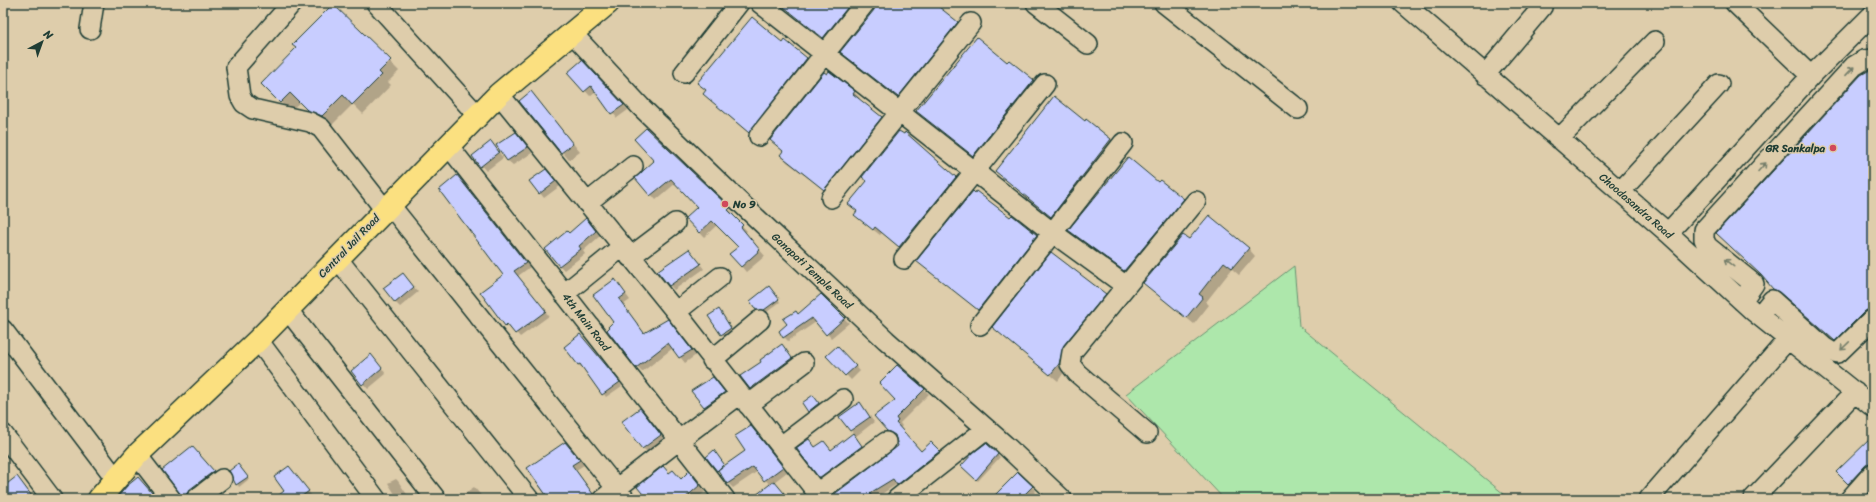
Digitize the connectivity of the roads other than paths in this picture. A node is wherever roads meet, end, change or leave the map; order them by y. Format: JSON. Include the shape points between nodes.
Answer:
{"nodes":[{"id":1,"x":94,"y":3,"type":"edge"},
{"id":2,"x":292,"y":3,"type":"edge"},
{"id":3,"x":376,"y":3,"type":"edge"},
{"id":4,"x":608,"y":3,"type":"edge"},
{"id":5,"x":739,"y":3,"type":"edge"},
{"id":6,"x":760,"y":3,"type":"edge"},
{"id":7,"x":865,"y":3,"type":"edge"},
{"id":8,"x":1036,"y":3,"type":"edge"},
{"id":9,"x":1164,"y":3,"type":"edge"},
{"id":10,"x":1402,"y":3,"type":"edge"},
{"id":11,"x":1540,"y":3,"type":"edge"},
{"id":12,"x":1735,"y":3,"type":"edge"},
{"id":13,"x":1873,"y":14,"type":"edge"},
{"id":14,"x":971,"y":23,"type":"dead end"},
{"id":15,"x":90,"y":29,"type":"dead end"},
{"id":16,"x":572,"y":33,"type":"junction"},
{"id":17,"x":1655,"y":42,"type":"dead end"},
{"id":18,"x":1088,"y":44,"type":"dead end"},
{"id":19,"x":826,"y":55,"type":"junction"},
{"id":20,"x":1873,"y":59,"type":"edge"},
{"id":21,"x":684,"y":73,"type":"dead end"},
{"id":22,"x":1485,"y":75,"type":"junction"},
{"id":23,"x":1811,"y":76,"type":"junction"},
{"id":24,"x":1045,"y":84,"type":"dead end"},
{"id":25,"x":1719,"y":84,"type":"dead end"},
{"id":26,"x":499,"y":94,"type":"junction"},
{"id":27,"x":1298,"y":109,"type":"dead end"},
{"id":28,"x":899,"y":112,"type":"junction"},
{"id":29,"x":478,"y":116,"type":"junction"},
{"id":30,"x":759,"y":136,"type":"dead end"},
{"id":31,"x":1559,"y":139,"type":"junction"},
{"id":32,"x":1123,"y":143,"type":"dead end"},
{"id":33,"x":448,"y":145,"type":"junction"},
{"id":34,"x":633,"y":166,"type":"dead end"},
{"id":35,"x":974,"y":171,"type":"junction"},
{"id":36,"x":1620,"y":192,"type":"junction"},
{"id":37,"x":831,"y":198,"type":"dead end"},
{"id":38,"x":1196,"y":201,"type":"dead end"},
{"id":39,"x":587,"y":203,"type":"junction"},
{"id":40,"x":387,"y":207,"type":"junction"},
{"id":41,"x":675,"y":223,"type":"dead end"},
{"id":42,"x":1053,"y":233,"type":"junction"},
{"id":43,"x":1668,"y":233,"type":"junction"},
{"id":44,"x":626,"y":252,"type":"junction"},
{"id":45,"x":337,"y":258,"type":"junction"},
{"id":46,"x":904,"y":259,"type":"dead end"},
{"id":47,"x":720,"y":277,"type":"dead end"},
{"id":48,"x":1754,"y":284,"type":"junction"},
{"id":49,"x":1126,"y":286,"type":"junction"},
{"id":50,"x":564,"y":294,"type":"junction"},
{"id":51,"x":1742,"y":300,"type":"junction"},
{"id":52,"x":1772,"y":300,"type":"junction"},
{"id":53,"x":287,"y":310,"type":"junction"},
{"id":54,"x":676,"y":312,"type":"junction"},
{"id":55,"x":1759,"y":316,"type":"junction"},
{"id":56,"x":1873,"y":319,"type":"edge"},
{"id":57,"x":760,"y":320,"type":"dead end"},
{"id":58,"x":980,"y":325,"type":"dead end"},
{"id":59,"x":3,"y":330,"type":"edge"},
{"id":60,"x":1788,"y":339,"type":"junction"},
{"id":61,"x":258,"y":340,"type":"junction"},
{"id":62,"x":712,"y":360,"type":"junction"},
{"id":63,"x":804,"y":363,"type":"dead end"},
{"id":64,"x":1855,"y":392,"type":"junction"},
{"id":65,"x":843,"y":399,"type":"dead end"},
{"id":66,"x":743,"y":400,"type":"junction"},
{"id":67,"x":1873,"y":406,"type":"edge"},
{"id":68,"x":986,"y":429,"type":"junction"},
{"id":69,"x":1147,"y":433,"type":"dead end"},
{"id":70,"x":3,"y":434,"type":"edge"},
{"id":71,"x":678,"y":440,"type":"junction"},
{"id":72,"x":886,"y":442,"type":"dead end"},
{"id":73,"x":781,"y":446,"type":"junction"},
{"id":74,"x":137,"y":455,"type":"junction"},
{"id":75,"x":1873,"y":473,"type":"edge"},
{"id":76,"x":116,"y":479,"type":"junction"},
{"id":77,"x":222,"y":479,"type":"dead end"},
{"id":78,"x":615,"y":496,"type":"edge"},
{"id":79,"x":820,"y":496,"type":"edge"},
{"id":80,"x":52,"y":499,"type":"edge"},
{"id":81,"x":99,"y":499,"type":"edge"},
{"id":82,"x":171,"y":499,"type":"edge"},
{"id":83,"x":196,"y":499,"type":"edge"},
{"id":84,"x":376,"y":499,"type":"edge"},
{"id":85,"x":436,"y":499,"type":"edge"},
{"id":86,"x":529,"y":499,"type":"edge"},
{"id":87,"x":725,"y":499,"type":"edge"},
{"id":88,"x":897,"y":499,"type":"edge"},
{"id":89,"x":1062,"y":499,"type":"edge"},
{"id":90,"x":1649,"y":499,"type":"edge"},
{"id":91,"x":1754,"y":499,"type":"edge"},
{"id":92,"x":1850,"y":499,"type":"edge"}],
"edges":[{"from":1,"to":15,"type":"street"},
{"from":2,"to":40,"type":"street","via":[[236,67],[240,96],[244,103],[253,109],[310,122],[321,128]]},
{"from":3,"to":29,"type":"street"},
{"from":4,"to":16,"type":"main road","name":"Central Jail Road"},
{"from":5,"to":21,"type":"street"},
{"from":6,"to":19,"type":"street"},
{"from":7,"to":19,"type":"street"},
{"from":8,"to":18,"type":"street"},
{"from":9,"to":27,"type":"street"},
{"from":10,"to":22,"type":"street","name":"Choodasandra Road"},
{"from":11,"to":22,"type":"street","via":[[1542,7]]},
{"from":12,"to":23,"type":"street"},
{"from":13,"to":23,"type":"street"},
{"from":14,"to":28,"type":"street"},
{"from":16,"to":26,"type":"main road","name":"Central Jail Road"},
{"from":16,"to":68,"type":"street","name":"Ganapati Temple Road","via":[[641,107],[742,205],[886,340]]},
{"from":17,"to":31,"type":"street"},
{"from":19,"to":28,"type":"street"},
{"from":19,"to":30,"type":"street"},
{"from":48,"to":20,"type":"street","one_way":true,"via":[[1707,246],[1704,230],[1854,66],[1864,60]]},
{"from":22,"to":31,"type":"street","name":"Choodasandra Road"},
{"from":23,"to":43,"type":"street"},
{"from":24,"to":35,"type":"street"},
{"from":25,"to":36,"type":"street"},
{"from":26,"to":29,"type":"main road","name":"Central Jail Road"},
{"from":26,"to":39,"type":"street"},
{"from":28,"to":35,"type":"street"},
{"from":28,"to":37,"type":"street"},
{"from":29,"to":33,"type":"main road","name":"Central Jail Road"},
{"from":31,"to":36,"type":"street","name":"Choodasandra Road"},
{"from":32,"to":42,"type":"street"},
{"from":33,"to":40,"type":"main road","name":"Central Jail Road"},
{"from":33,"to":50,"type":"street","name":"4th Main Road"},
{"from":34,"to":39,"type":"street"},
{"from":35,"to":42,"type":"street"},
{"from":35,"to":46,"type":"street"},
{"from":36,"to":43,"type":"street","name":"Choodasandra Road"},
{"from":38,"to":49,"type":"street"},
{"from":39,"to":44,"type":"street"},
{"from":40,"to":45,"type":"main road","name":"Central Jail Road"},
{"from":40,"to":78,"type":"street"},
{"from":41,"to":44,"type":"street"},
{"from":42,"to":49,"type":"street"},
{"from":42,"to":58,"type":"street"},
{"from":43,"to":51,"type":"street","name":"Choodasandra Road"},
{"from":44,"to":50,"type":"street"},
{"from":44,"to":54,"type":"street"},
{"from":45,"to":53,"type":"main road","name":"Central Jail Road"},
{"from":45,"to":86,"type":"street"},
{"from":47,"to":54,"type":"street"},
{"from":48,"to":51,"type":"street"},
{"from":48,"to":52,"type":"street"},
{"from":49,"to":69,"type":"street","via":[[1072,352],[1070,364],[1077,373]]},
{"from":50,"to":71,"type":"street","name":"4th Main Road"},
{"from":51,"to":55,"type":"street","name":"Choodasandra Road"},
{"from":52,"to":55,"type":"street"},
{"from":56,"to":52,"type":"street","one_way":true,"via":[[1838,353],[1832,352],[1824,348]]},
{"from":53,"to":61,"type":"main road","name":"Central Jail Road"},
{"from":53,"to":85,"type":"street"},
{"from":54,"to":62,"type":"street"},
{"from":55,"to":60,"type":"street","name":"Choodasandra Road"},
{"from":57,"to":62,"type":"street"},
{"from":59,"to":76,"type":"street"},
{"from":60,"to":64,"type":"street","name":"Choodasandra Road"},
{"from":60,"to":90,"type":"street"},
{"from":61,"to":74,"type":"main road","name":"Central Jail Road"},
{"from":61,"to":84,"type":"street"},
{"from":62,"to":66,"type":"street"},
{"from":63,"to":66,"type":"street"},
{"from":64,"to":67,"type":"street","name":"Choodasandra Road"},
{"from":64,"to":91,"type":"street"},
{"from":65,"to":73,"type":"street"},
{"from":66,"to":71,"type":"street"},
{"from":66,"to":73,"type":"street"},
{"from":68,"to":88,"type":"street"},
{"from":68,"to":89,"type":"street","name":"Ganapati Temple Road"},
{"from":70,"to":80,"type":"street"},
{"from":71,"to":78,"type":"street"},
{"from":71,"to":87,"type":"street","name":"4th Main Road"},
{"from":72,"to":79,"type":"street"},
{"from":73,"to":79,"type":"street"},
{"from":74,"to":76,"type":"main road","name":"Central Jail Road"},
{"from":74,"to":82,"type":"street"},
{"from":75,"to":92,"type":"street"},
{"from":76,"to":81,"type":"main road","name":"Central Jail Road"},
{"from":77,"to":83,"type":"street"}]}
